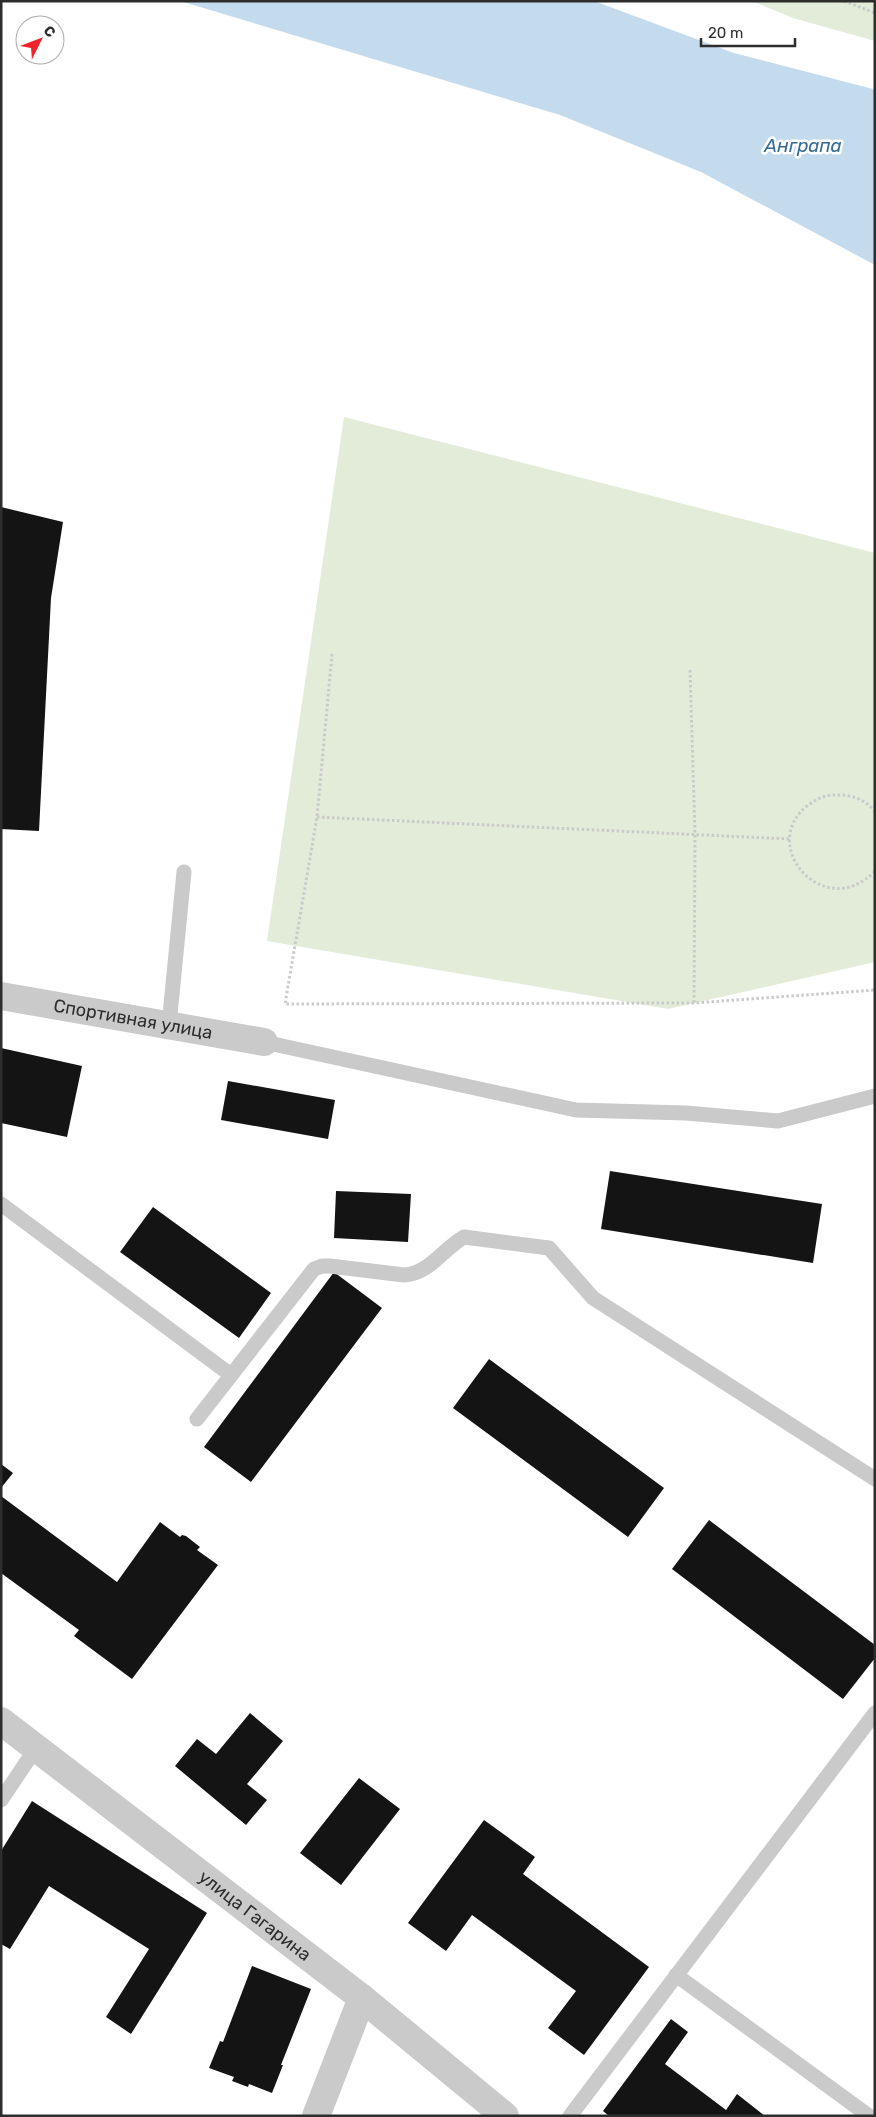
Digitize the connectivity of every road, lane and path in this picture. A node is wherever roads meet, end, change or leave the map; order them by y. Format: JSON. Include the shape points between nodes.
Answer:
{"nodes":[{"id":1,"x":844,"y":1,"type":"edge"},
{"id":2,"x":875,"y":13,"type":"edge"},
{"id":3,"x":332,"y":654,"type":"dead end"},
{"id":4,"x":690,"y":670,"type":"dead end"},
{"id":5,"x":875,"y":812,"type":"edge"},
{"id":6,"x":317,"y":818,"type":"junction"},
{"id":7,"x":694,"y":834,"type":"junction"},
{"id":8,"x":790,"y":839,"type":"junction"},
{"id":9,"x":875,"y":871,"type":"edge"},
{"id":10,"x":184,"y":872,"type":"dead end"},
{"id":11,"x":875,"y":990,"type":"edge"},
{"id":12,"x":1,"y":996,"type":"edge"},
{"id":13,"x":694,"y":1003,"type":"junction"},
{"id":14,"x":169,"y":1025,"type":"junction"},
{"id":15,"x":264,"y":1042,"type":"joint"},
{"id":16,"x":875,"y":1096,"type":"edge"},
{"id":17,"x":1,"y":1204,"type":"edge"},
{"id":18,"x":231,"y":1375,"type":"junction"},
{"id":19,"x":197,"y":1419,"type":"dead end"},
{"id":20,"x":875,"y":1479,"type":"edge"},
{"id":21,"x":875,"y":1713,"type":"edge"},
{"id":22,"x":1,"y":1721,"type":"edge"},
{"id":23,"x":36,"y":1748,"type":"junction"},
{"id":24,"x":1,"y":1800,"type":"edge"},
{"id":25,"x":676,"y":1975,"type":"junction"},
{"id":26,"x":362,"y":1998,"type":"junction"},
{"id":27,"x":316,"y":2116,"type":"edge"},
{"id":28,"x":505,"y":2116,"type":"edge"},
{"id":29,"x":570,"y":2116,"type":"edge"},
{"id":30,"x":868,"y":2116,"type":"edge"}],
"edges":[{"from":1,"to":2,"type":"path"},
{"from":3,"to":6,"type":"path"},
{"from":4,"to":7,"type":"path"},
{"from":5,"to":8,"type":"path","via":[[846,794],[829,795],[814,800],[802,810],[793,823]]},
{"from":6,"to":7,"type":"path"},
{"from":6,"to":13,"type":"path","via":[[284,1004]]},
{"from":7,"to":8,"type":"path"},
{"from":7,"to":13,"type":"path"},
{"from":8,"to":9,"type":"path","via":[[798,868],[809,880],[822,887],[853,887]]},
{"from":10,"to":14,"type":"lane"},
{"from":11,"to":13,"type":"path"},
{"from":12,"to":14,"type":"street","name":"Спортивная улица"},
{"from":14,"to":15,"type":"street","name":"Спортивная улица"},
{"from":15,"to":16,"type":"lane","via":[[576,1110],[686,1113],[778,1121]]},
{"from":17,"to":18,"type":"lane"},
{"from":18,"to":19,"type":"lane"},
{"from":18,"to":20,"type":"lane","via":[[314,1269],[322,1266],[414,1275],[464,1237],[549,1248],[593,1298]]},
{"from":21,"to":25,"type":"lane"},
{"from":22,"to":23,"type":"street","name":"улица Гагарина"},
{"from":23,"to":24,"type":"lane"},
{"from":23,"to":26,"type":"street","name":"улица Гагарина"},
{"from":25,"to":29,"type":"lane"},
{"from":25,"to":30,"type":"lane"},
{"from":26,"to":27,"type":"street"},
{"from":26,"to":28,"type":"street","name":"улица Гагарина"}]}
